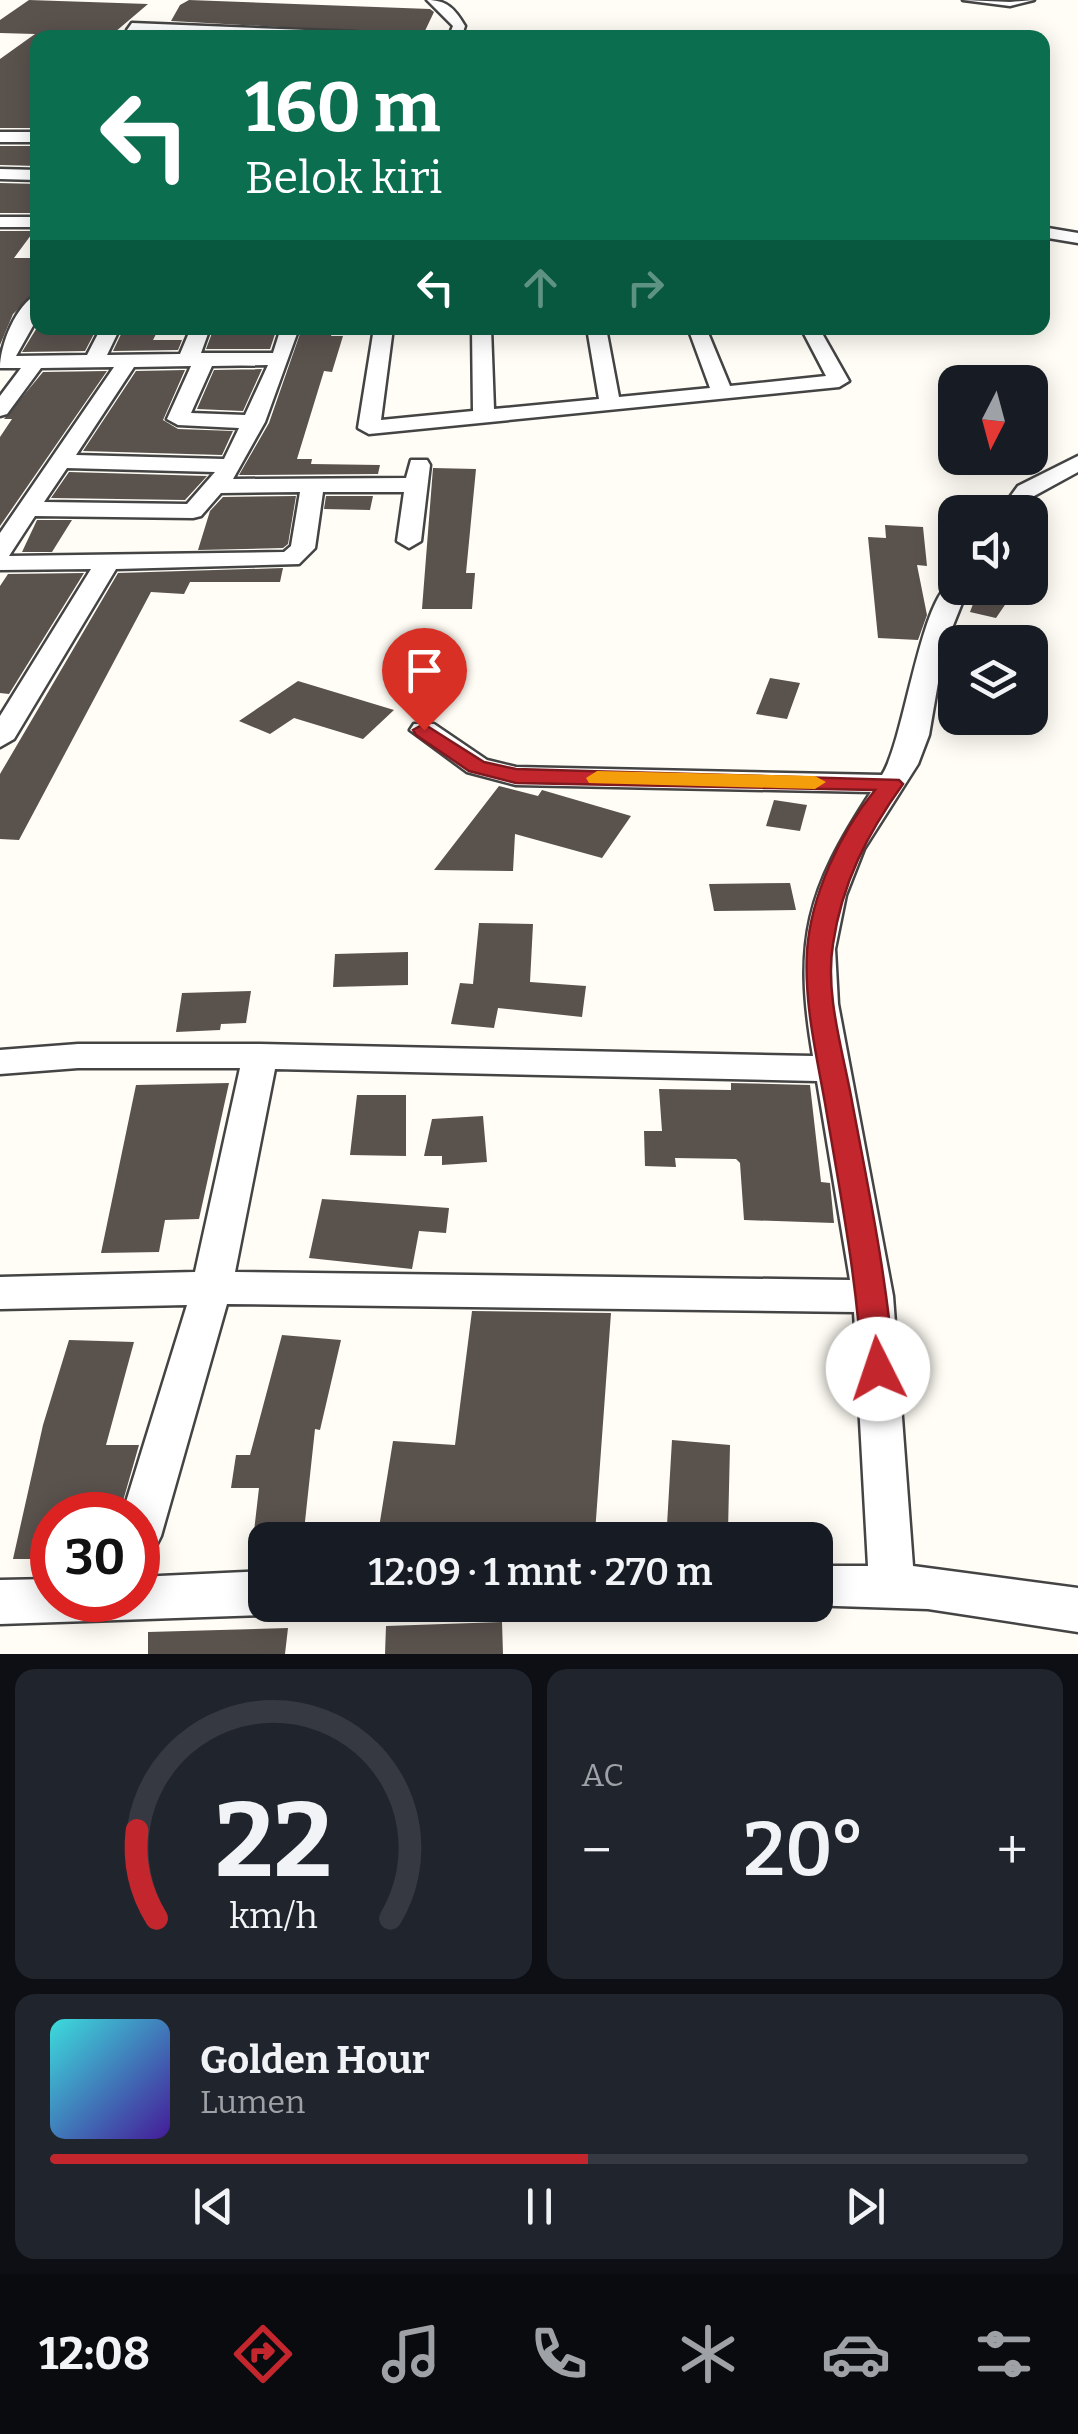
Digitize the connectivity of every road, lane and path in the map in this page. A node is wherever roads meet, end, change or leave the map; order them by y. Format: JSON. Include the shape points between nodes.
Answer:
{"nodes":[{"id":1,"x":433,"y":0,"type":"edge"},
{"id":2,"x":966,"y":0,"type":"edge"},
{"id":3,"x":1031,"y":0,"type":"edge"},
{"id":4,"x":979,"y":1,"type":"edge"},
{"id":5,"x":146,"y":14,"type":"dead end"},
{"id":6,"x":130,"y":30,"type":"edge"},
{"id":7,"x":457,"y":30,"type":"edge"},
{"id":8,"x":0,"y":137,"type":"edge"},
{"id":9,"x":30,"y":137,"type":"edge"},
{"id":10,"x":30,"y":153,"type":"edge"},
{"id":11,"x":7,"y":174,"type":"edge"},
{"id":12,"x":30,"y":223,"type":"edge"},
{"id":13,"x":3,"y":227,"type":"edge"},
{"id":14,"x":1050,"y":233,"type":"edge"},
{"id":15,"x":1078,"y":238,"type":"edge"},
{"id":16,"x":30,"y":313,"type":"edge"},
{"id":17,"x":107,"y":335,"type":"edge"},
{"id":18,"x":199,"y":335,"type":"edge"},
{"id":19,"x":288,"y":335,"type":"edge"},
{"id":20,"x":382,"y":335,"type":"edge"},
{"id":21,"x":481,"y":335,"type":"edge"},
{"id":22,"x":597,"y":335,"type":"edge"},
{"id":23,"x":700,"y":335,"type":"edge"},
{"id":24,"x":814,"y":335,"type":"edge"},
{"id":25,"x":129,"y":358,"type":"junction"},
{"id":26,"x":197,"y":358,"type":"junction"},
{"id":27,"x":95,"y":359,"type":"junction"},
{"id":28,"x":281,"y":359,"type":"junction"},
{"id":29,"x":36,"y":360,"type":"junction"},
{"id":30,"x":1,"y":362,"type":"edge"},
{"id":31,"x":722,"y":393,"type":"junction"},
{"id":32,"x":610,"y":404,"type":"junction"},
{"id":33,"x":0,"y":410,"type":"edge"},
{"id":34,"x":484,"y":416,"type":"junction"},
{"id":35,"x":254,"y":422,"type":"junction"},
{"id":36,"x":60,"y":461,"type":"junction"},
{"id":37,"x":1078,"y":463,"type":"edge"},
{"id":38,"x":226,"y":476,"type":"junction"},
{"id":39,"x":314,"y":483,"type":"junction"},
{"id":40,"x":1023,"y":495,"type":"edge"},
{"id":41,"x":27,"y":509,"type":"junction"},
{"id":42,"x":193,"y":511,"type":"junction"},
{"id":43,"x":410,"y":541,"type":"dead end"},
{"id":44,"x":0,"y":550,"type":"edge"},
{"id":45,"x":179,"y":558,"type":"junction"},
{"id":46,"x":108,"y":562,"type":"junction"},
{"id":47,"x":0,"y":563,"type":"edge"},
{"id":48,"x":949,"y":605,"type":"edge"},
{"id":49,"x":424,"y":730,"type":"dead end"},
{"id":50,"x":0,"y":739,"type":"edge"},
{"id":51,"x":892,"y":784,"type":"junction"},
{"id":52,"x":260,"y":1056,"type":"junction"},
{"id":53,"x":0,"y":1062,"type":"edge"},
{"id":54,"x":831,"y":1069,"type":"junction"},
{"id":55,"x":212,"y":1288,"type":"junction"},
{"id":56,"x":0,"y":1293,"type":"edge"},
{"id":57,"x":873,"y":1296,"type":"junction"},
{"id":58,"x":151,"y":1492,"type":"edge"},
{"id":59,"x":833,"y":1587,"type":"edge"},
{"id":60,"x":892,"y":1588,"type":"junction"},
{"id":61,"x":248,"y":1595,"type":"edge"},
{"id":62,"x":160,"y":1599,"type":"edge"},
{"id":63,"x":30,"y":1601,"type":"edge"},
{"id":64,"x":0,"y":1602,"type":"edge"},
{"id":65,"x":1078,"y":1610,"type":"edge"}],
"edges":[{"from":1,"to":7,"type":"street","via":[[450,12]]},
{"from":2,"to":4,"type":"lane"},
{"from":3,"to":4,"type":"lane"},
{"from":5,"to":6,"type":"street"},
{"from":8,"to":9,"type":"street"},
{"from":10,"to":11,"type":"street"},
{"from":12,"to":13,"type":"street"},
{"from":14,"to":15,"type":"street"},
{"from":16,"to":30,"type":"street"},
{"from":17,"to":27,"type":"street"},
{"from":18,"to":26,"type":"street"},
{"from":19,"to":28,"type":"street"},
{"from":20,"to":34,"type":"street","via":[[369,428]]},
{"from":21,"to":34,"type":"street"},
{"from":22,"to":32,"type":"street"},
{"from":23,"to":31,"type":"street"},
{"from":24,"to":31,"type":"street","via":[[839,381]]},
{"from":25,"to":26,"type":"street"},
{"from":25,"to":27,"type":"street"},
{"from":25,"to":36,"type":"street"},
{"from":26,"to":28,"type":"street"},
{"from":26,"to":35,"type":"street","via":[[178,418]]},
{"from":27,"to":29,"type":"street"},
{"from":28,"to":35,"type":"street"},
{"from":29,"to":30,"type":"street"},
{"from":29,"to":33,"type":"street"},
{"from":31,"to":32,"type":"street"},
{"from":32,"to":34,"type":"street"},
{"from":35,"to":38,"type":"street"},
{"from":36,"to":38,"type":"street"},
{"from":36,"to":41,"type":"street"},
{"from":37,"to":40,"type":"street"},
{"from":38,"to":39,"type":"street"},
{"from":38,"to":42,"type":"street"},
{"from":39,"to":43,"type":"street","via":[[418,475]]},
{"from":39,"to":45,"type":"street","via":[[303,548],[290,558]]},
{"from":41,"to":42,"type":"street"},
{"from":41,"to":44,"type":"street"},
{"from":42,"to":45,"type":"street"},
{"from":45,"to":46,"type":"street"},
{"from":46,"to":47,"type":"street"},
{"from":46,"to":50,"type":"street"},
{"from":48,"to":51,"type":"street","via":[[930,648],[915,735]]},
{"from":49,"to":51,"type":"street","via":[[477,766],[516,776]]},
{"from":51,"to":54,"type":"street","via":[[870,812],[830,895],[820,948]]},
{"from":52,"to":53,"type":"street"},
{"from":52,"to":54,"type":"street"},
{"from":52,"to":55,"type":"street"},
{"from":54,"to":57,"type":"street"},
{"from":55,"to":56,"type":"street"},
{"from":55,"to":57,"type":"street"},
{"from":55,"to":58,"type":"street"},
{"from":57,"to":60,"type":"street"},
{"from":59,"to":60,"type":"street"},
{"from":60,"to":65,"type":"street"},
{"from":61,"to":62,"type":"street"},
{"from":63,"to":64,"type":"street"}]}
